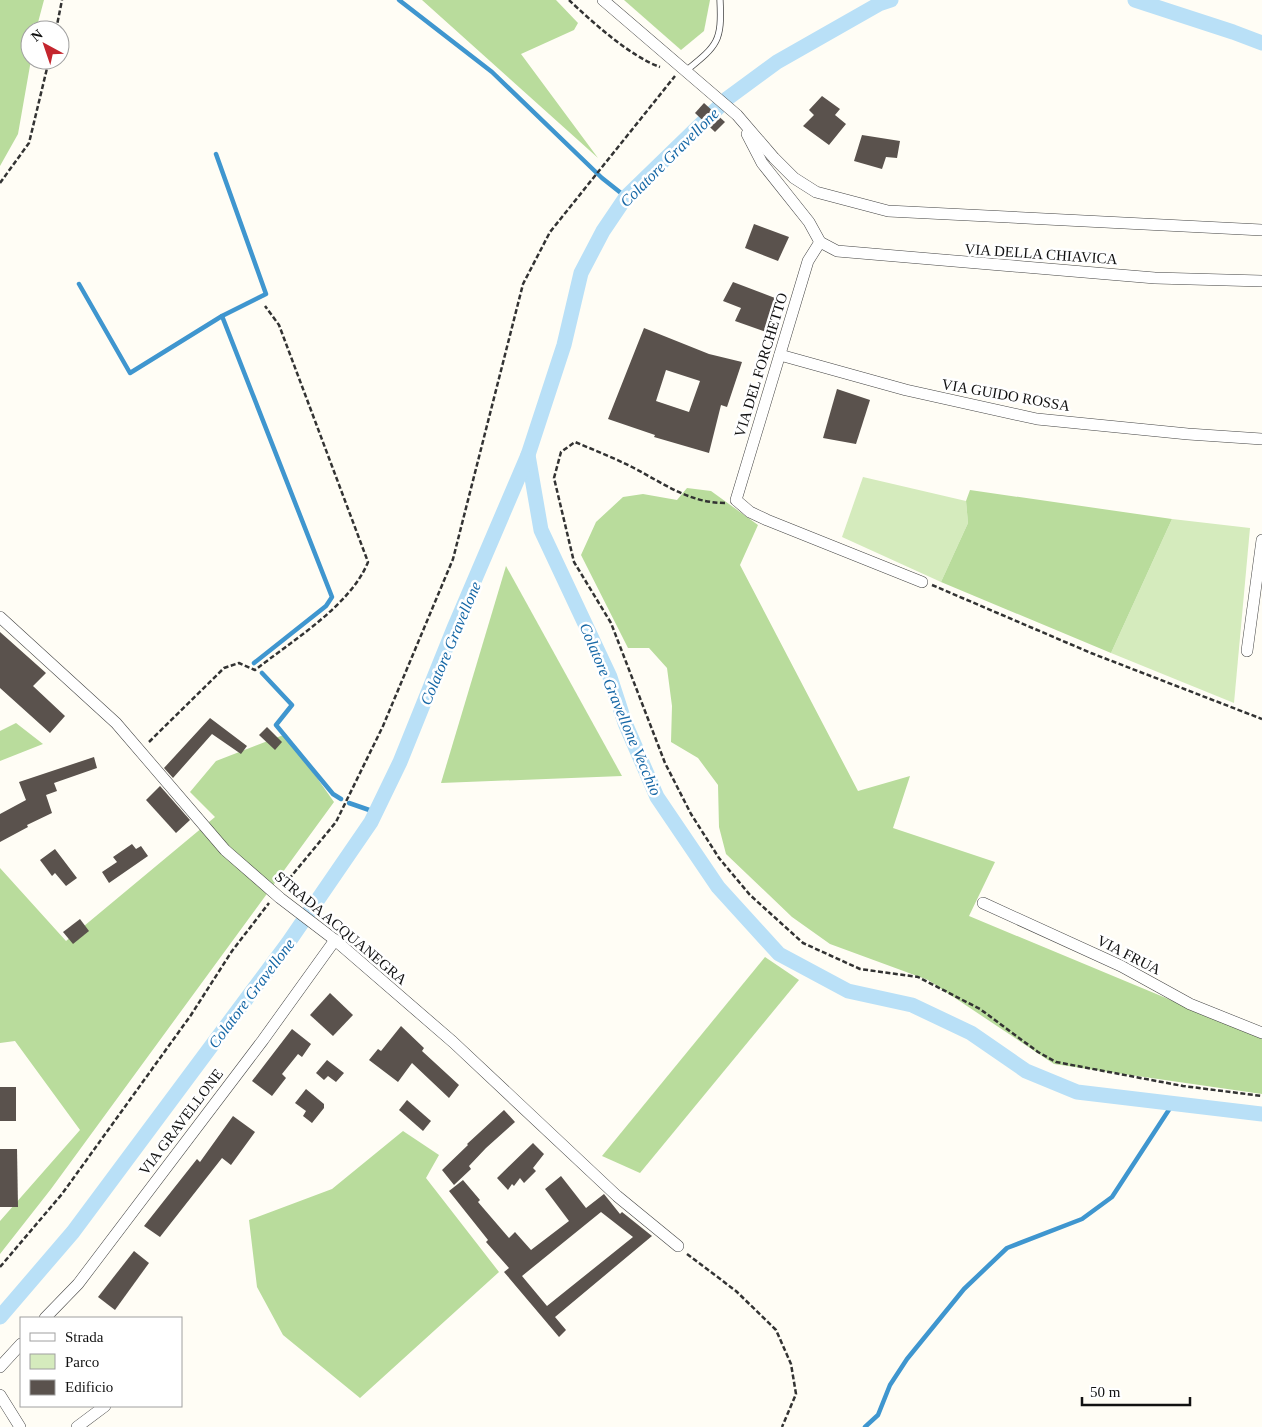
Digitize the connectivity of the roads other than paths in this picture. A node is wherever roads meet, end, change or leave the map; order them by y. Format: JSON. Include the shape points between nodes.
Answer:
{"nodes":[{"id":1,"x":603,"y":0,"type":"edge"},
{"id":2,"x":720,"y":0,"type":"edge"},
{"id":3,"x":683,"y":68,"type":"junction"},
{"id":4,"x":737,"y":115,"type":"junction"},
{"id":5,"x":1262,"y":230,"type":"edge"},
{"id":6,"x":820,"y":242,"type":"junction"},
{"id":7,"x":1262,"y":282,"type":"edge"},
{"id":8,"x":780,"y":355,"type":"junction"},
{"id":9,"x":1262,"y":439,"type":"edge"},
{"id":10,"x":1262,"y":540,"type":"edge"},
{"id":11,"x":922,"y":582,"type":"road end"},
{"id":12,"x":0,"y":617,"type":"edge"},
{"id":13,"x":1247,"y":651,"type":"dead end"},
{"id":14,"x":983,"y":903,"type":"dead end"},
{"id":15,"x":335,"y":940,"type":"junction"},
{"id":16,"x":1262,"y":1033,"type":"edge"},
{"id":17,"x":678,"y":1246,"type":"road end"},
{"id":18,"x":46,"y":1317,"type":"edge"},
{"id":19,"x":20,"y":1345,"type":"edge"},
{"id":20,"x":0,"y":1367,"type":"edge"},
{"id":21,"x":0,"y":1395,"type":"edge"},
{"id":22,"x":104,"y":1407,"type":"edge"},
{"id":23,"x":20,"y":1427,"type":"edge"},
{"id":24,"x":77,"y":1427,"type":"edge"}],
"edges":[{"from":1,"to":3,"type":"street"},
{"from":2,"to":3,"type":"lane","via":[[721,30],[709,52]]},
{"from":3,"to":4,"type":"street"},
{"from":4,"to":5,"type":"street","via":[[794,178],[816,192],[888,212]]},
{"from":4,"to":6,"type":"street","via":[[762,162],[809,222]]},
{"from":6,"to":7,"type":"street","name":"VIA DELLA CHIAVICA","via":[[844,253],[1155,278]]},
{"from":6,"to":8,"type":"street","name":"VIA DEL FORCHETTO","via":[[808,261]]},
{"from":8,"to":9,"type":"street","name":"VIA GUIDO ROSSA","via":[[906,390],[1028,417]]},
{"from":8,"to":11,"type":"street","name":"VIA DEL FORCHETTO","via":[[736,500],[767,520]]},
{"from":10,"to":13,"type":"street"},
{"from":12,"to":15,"type":"street","name":"STRADA ACQUANEGRA","via":[[116,723],[225,850]]},
{"from":14,"to":16,"type":"street","name":"VIA FRUA","via":[[1120,966],[1190,1004]]},
{"from":15,"to":17,"type":"street","name":"STRADA ACQUANEGRA","via":[[452,1042],[617,1196]]},
{"from":15,"to":18,"type":"street","name":"VIA GRAVELLONE","via":[[78,1284]]},
{"from":19,"to":20,"type":"street"},
{"from":21,"to":23,"type":"street"},
{"from":22,"to":24,"type":"street"}]}
